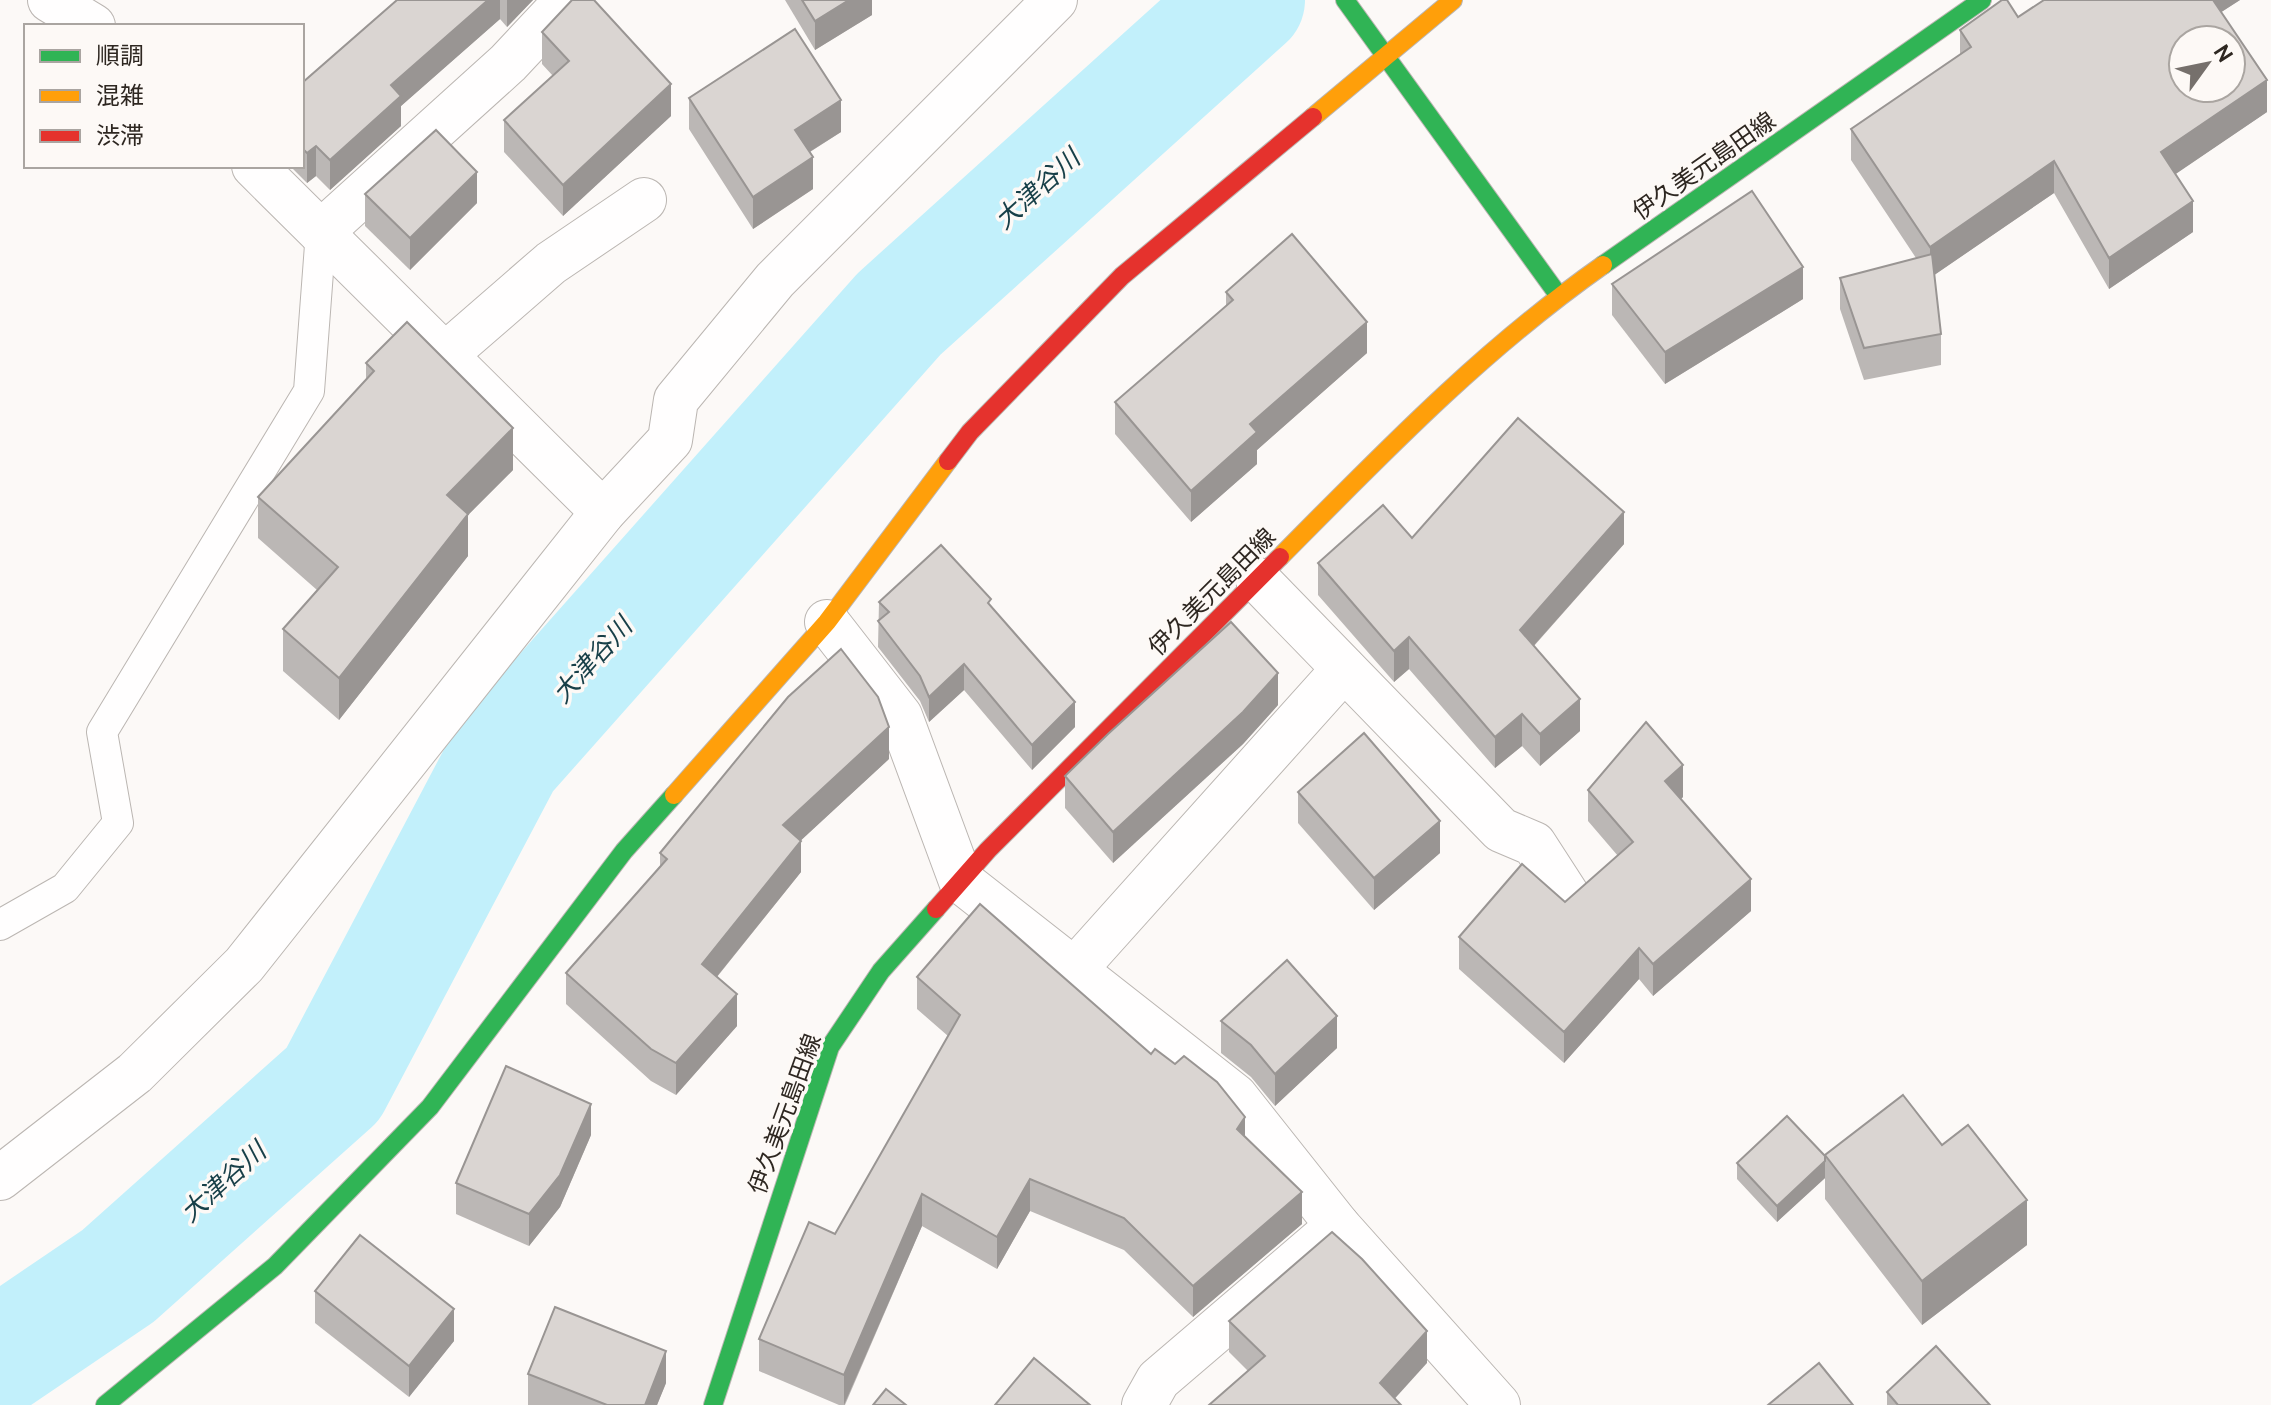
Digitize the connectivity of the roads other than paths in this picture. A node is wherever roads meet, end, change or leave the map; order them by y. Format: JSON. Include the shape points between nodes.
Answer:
{"nodes":[{"id":1,"x":50,"y":0,"type":"edge"},
{"id":2,"x":567,"y":0,"type":"edge"},
{"id":3,"x":1055,"y":0,"type":"edge"},
{"id":4,"x":1345,"y":0,"type":"edge"},
{"id":5,"x":1453,"y":0,"type":"edge"},
{"id":6,"x":1982,"y":0,"type":"edge"},
{"id":7,"x":90,"y":24,"type":"edge"},
{"id":8,"x":1384,"y":57,"type":"junction"},
{"id":9,"x":256,"y":168,"type":"edge"},
{"id":10,"x":644,"y":200,"type":"dead end"},
{"id":11,"x":321,"y":232,"type":"junction"},
{"id":12,"x":1559,"y":296,"type":"junction"},
{"id":13,"x":445,"y":355,"type":"junction"},
{"id":14,"x":603,"y":512,"type":"junction"},
{"id":15,"x":1258,"y":580,"type":"junction"},
{"id":16,"x":827,"y":622,"type":"junction"},
{"id":17,"x":1344,"y":669,"type":"junction"},
{"id":18,"x":961,"y":881,"type":"junction"},
{"id":19,"x":1567,"y":895,"type":"edge"},
{"id":20,"x":0,"y":925,"type":"edge"},
{"id":21,"x":1075,"y":969,"type":"junction"},
{"id":22,"x":0,"y":1178,"type":"edge"},
{"id":23,"x":1338,"y":1226,"type":"junction"},
{"id":24,"x":105,"y":1405,"type":"edge"},
{"id":25,"x":713,"y":1405,"type":"edge"},
{"id":26,"x":1144,"y":1405,"type":"edge"},
{"id":27,"x":1498,"y":1405,"type":"edge"}],
"edges":[{"from":1,"to":7,"type":"street"},
{"from":2,"to":11,"type":"street","via":[[508,63]]},
{"from":3,"to":14,"type":"street","via":[[775,280],[676,400],[670,440]]},
{"from":4,"to":8,"type":"street"},
{"from":5,"to":8,"type":"street"},
{"from":6,"to":12,"type":"street","name":"伊久美元島田線"},
{"from":8,"to":12,"type":"street"},
{"from":8,"to":16,"type":"street","via":[[1122,276],[970,432]]},
{"from":9,"to":11,"type":"street"},
{"from":10,"to":13,"type":"street","via":[[551,263]]},
{"from":11,"to":13,"type":"street"},
{"from":11,"to":20,"type":"lane","via":[[309,391],[102,732],[118,823],[65,888]]},
{"from":12,"to":15,"type":"street","name":"伊久美元島田線","via":[[1449,387]]},
{"from":13,"to":14,"type":"street"},
{"from":14,"to":22,"type":"street","via":[[244,965],[135,1073]]},
{"from":15,"to":17,"type":"street"},
{"from":15,"to":18,"type":"street","name":"伊久美元島田線"},
{"from":16,"to":18,"type":"street","via":[[900,716]]},
{"from":16,"to":24,"type":"street","via":[[624,851],[430,1107],[275,1266]]},
{"from":17,"to":19,"type":"street","via":[[1501,830],[1534,844]]},
{"from":17,"to":21,"type":"street"},
{"from":18,"to":21,"type":"street"},
{"from":18,"to":25,"type":"street","name":"伊久美元島田線","via":[[881,971],[830,1047]]},
{"from":21,"to":23,"type":"street","via":[[1235,1096]]},
{"from":23,"to":26,"type":"street","via":[[1158,1380]]},
{"from":23,"to":27,"type":"street"}]}
